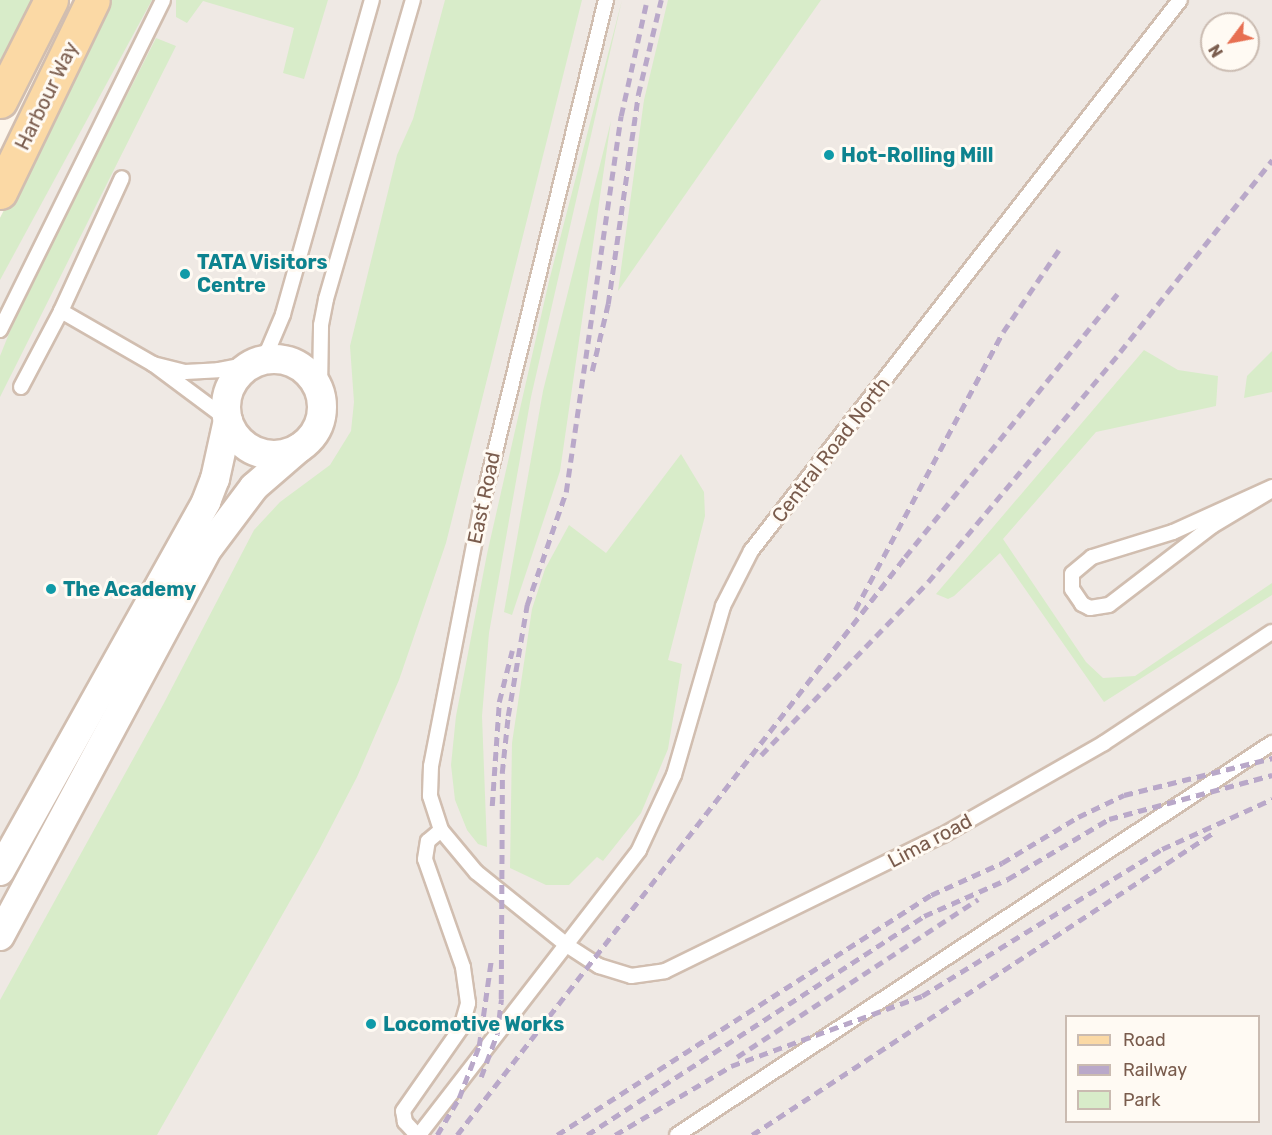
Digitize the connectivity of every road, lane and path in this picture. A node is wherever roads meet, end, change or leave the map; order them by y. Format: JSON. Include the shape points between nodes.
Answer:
{"nodes":[{"id":1,"x":51,"y":0,"type":"edge"},
{"id":2,"x":93,"y":0,"type":"edge"},
{"id":3,"x":163,"y":0,"type":"edge"},
{"id":4,"x":372,"y":0,"type":"edge"},
{"id":5,"x":413,"y":0,"type":"edge"},
{"id":6,"x":606,"y":0,"type":"edge"},
{"id":7,"x":1180,"y":0,"type":"edge"},
{"id":8,"x":0,"y":101,"type":"edge"},
{"id":9,"x":122,"y":178,"type":"dead end"},
{"id":10,"x":0,"y":192,"type":"edge"},
{"id":11,"x":61,"y":311,"type":"junction"},
{"id":12,"x":0,"y":330,"type":"edge"},
{"id":13,"x":255,"y":363,"type":"junction"},
{"id":14,"x":153,"y":364,"type":"junction"},
{"id":15,"x":21,"y":387,"type":"dead end"},
{"id":16,"x":320,"y":391,"type":"junction"},
{"id":17,"x":228,"y":420,"type":"junction"},
{"id":18,"x":299,"y":448,"type":"junction"},
{"id":19,"x":1272,"y":488,"type":"edge"},
{"id":20,"x":1272,"y":632,"type":"edge"},
{"id":21,"x":1272,"y":743,"type":"edge"},
{"id":22,"x":441,"y":830,"type":"junction"},
{"id":23,"x":0,"y":871,"type":"edge"},
{"id":24,"x":0,"y":936,"type":"edge"},
{"id":25,"x":568,"y":946,"type":"junction"},
{"id":26,"x":418,"y":1135,"type":"edge"},
{"id":27,"x":677,"y":1135,"type":"edge"}],
"edges":[{"from":1,"to":8,"type":"main road","name":"Harbour Way"},
{"from":2,"to":10,"type":"main road","name":"Harbour Way"},
{"from":3,"to":12,"type":"lane"},
{"from":4,"to":13,"type":"lane","via":[[283,314],[268,350]]},
{"from":5,"to":16,"type":"lane","via":[[326,299],[321,325]]},
{"from":6,"to":22,"type":"lane","name":"East Road","via":[[524,322],[463,599],[431,766],[430,796]]},
{"from":7,"to":25,"type":"lane","name":"Central Road North","via":[[751,551],[723,606],[674,775],[660,809],[621,877]]},
{"from":9,"to":11,"type":"lane"},
{"from":11,"to":14,"type":"lane"},
{"from":11,"to":15,"type":"lane"},
{"from":13,"to":14,"type":"lane","via":[[201,372]]},
{"from":13,"to":16,"type":"street","via":[[288,361],[307,372]]},
{"from":13,"to":17,"type":"street","via":[[234,381],[226,406]]},
{"from":14,"to":17,"type":"lane"},
{"from":16,"to":18,"type":"street","via":[[322,404],[317,429]]},
{"from":17,"to":18,"type":"street","via":[[234,434],[257,452],[279,454]]},
{"from":17,"to":23,"type":"street","via":[[215,479],[201,511]]},
{"from":18,"to":24,"type":"street","via":[[254,487],[209,547]]},
{"from":19,"to":19,"type":"lane","via":[[1212,526],[1109,605],[1090,608],[1082,604],[1072,589],[1072,574],[1084,562],[1173,532]]},
{"from":20,"to":25,"type":"lane","name":"Lima road","via":[[1104,743],[943,836],[665,971],[631,976],[612,972]]},
{"from":21,"to":27,"type":"lane"},
{"from":22,"to":25,"type":"lane","name":"East Road","via":[[476,872]]},
{"from":22,"to":26,"type":"lane","via":[[428,841],[425,859],[463,967],[468,1003],[461,1028],[403,1111],[405,1122]]},
{"from":25,"to":26,"type":"lane","name":"Central Road North"}]}
